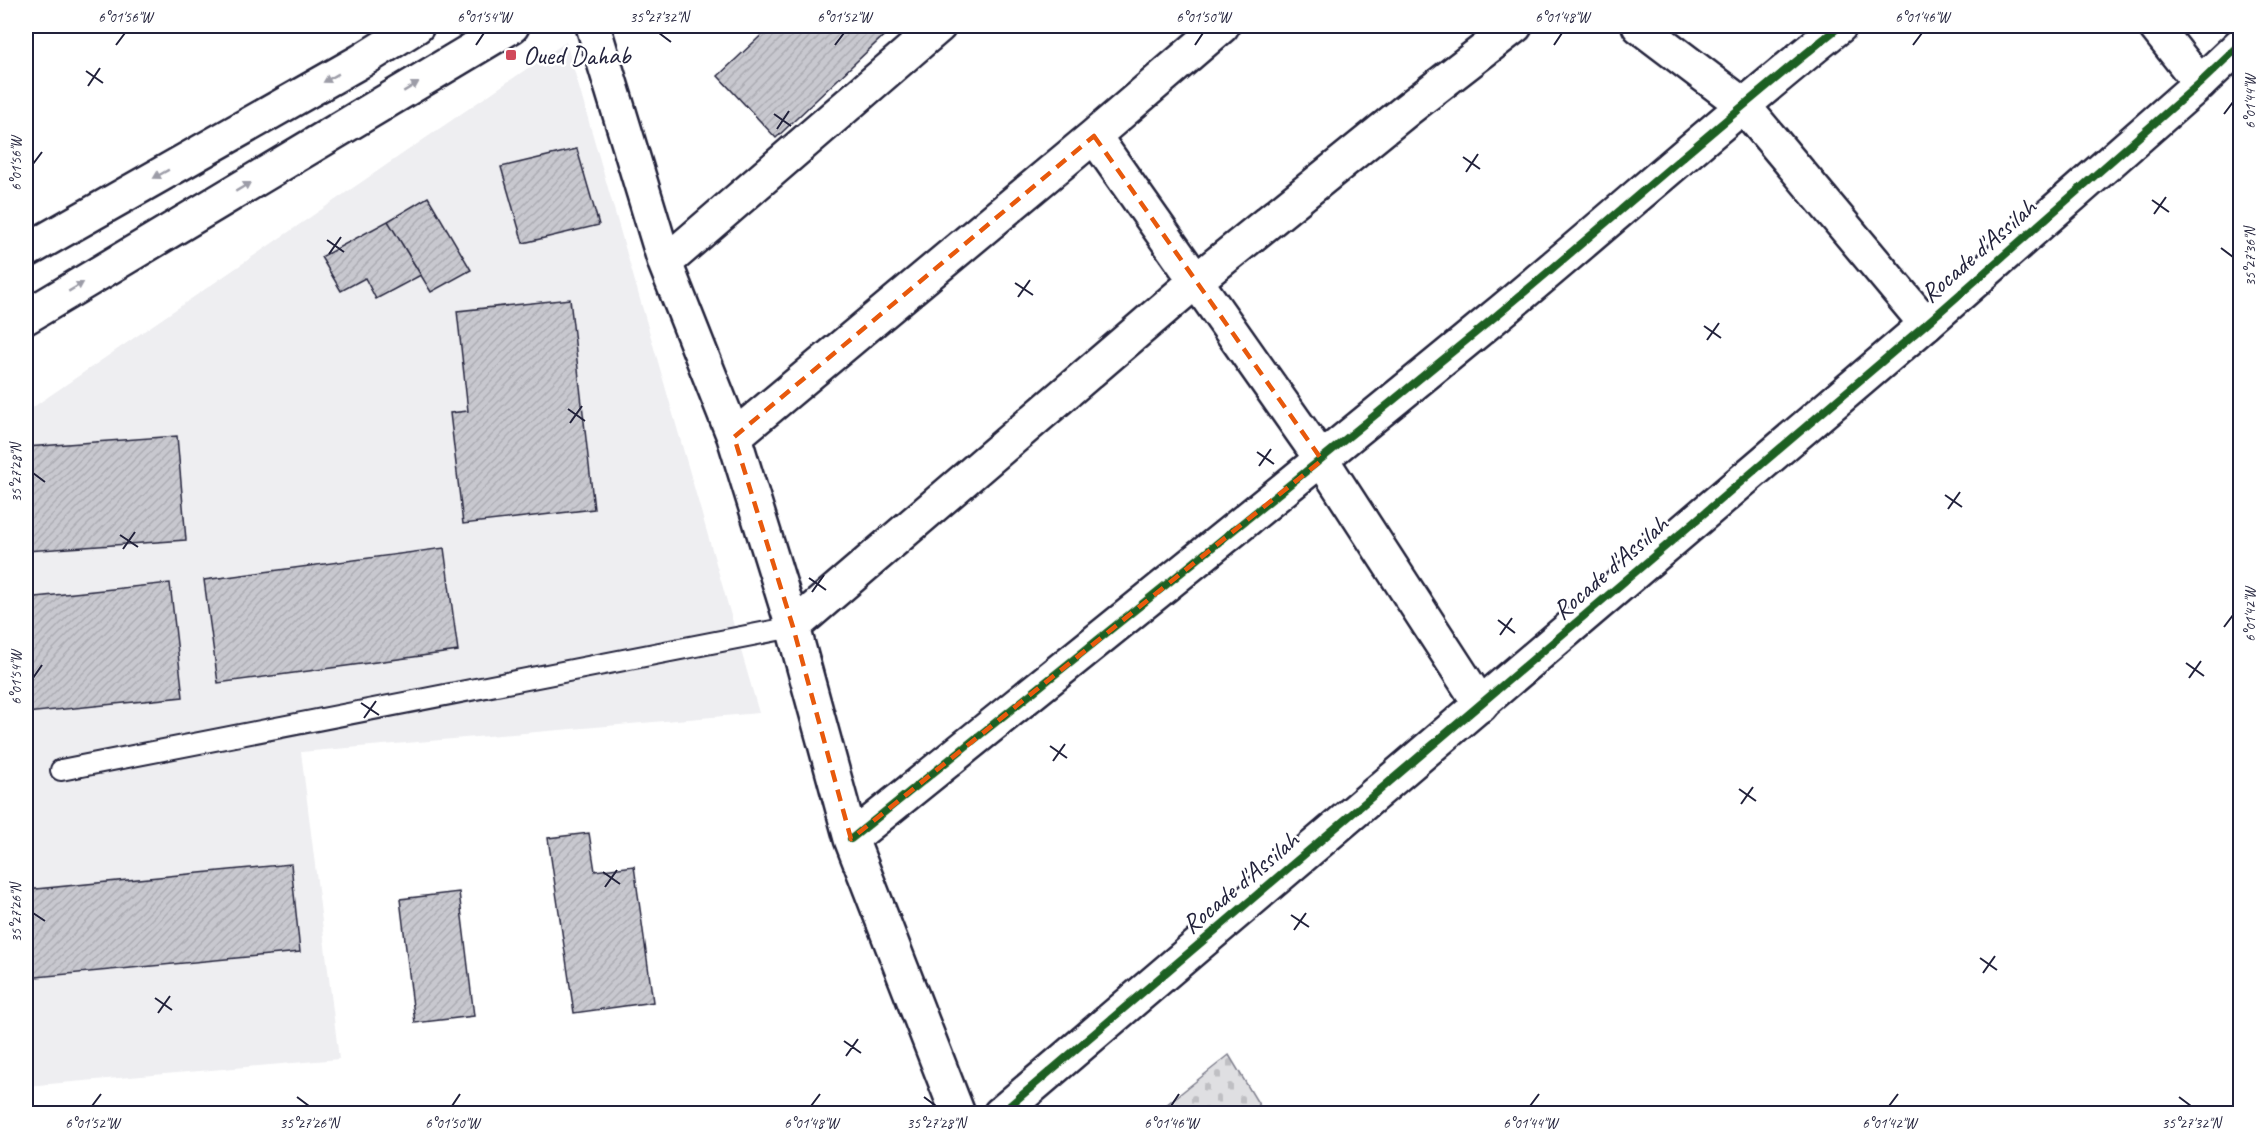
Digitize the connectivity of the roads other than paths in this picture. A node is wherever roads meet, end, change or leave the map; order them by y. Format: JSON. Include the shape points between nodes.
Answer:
{"nodes":[{"id":1,"x":417,"y":26,"type":"edge"},
{"id":2,"x":512,"y":26,"type":"edge"},
{"id":3,"x":593,"y":26,"type":"edge"},
{"id":4,"x":939,"y":26,"type":"edge"},
{"id":5,"x":1222,"y":26,"type":"edge"},
{"id":6,"x":1515,"y":26,"type":"edge"},
{"id":7,"x":1638,"y":26,"type":"edge"},
{"id":8,"x":1840,"y":26,"type":"edge"},
{"id":9,"x":2155,"y":26,"type":"edge"},
{"id":10,"x":2241,"y":45,"type":"edge"},
{"id":11,"x":2200,"y":83,"type":"junction"},
{"id":12,"x":1742,"y":104,"type":"junction"},
{"id":13,"x":1094,"y":136,"type":"junction"},
{"id":14,"x":26,"y":251,"type":"edge"},
{"id":15,"x":665,"y":263,"type":"junction"},
{"id":16,"x":1197,"y":280,"type":"junction"},
{"id":17,"x":26,"y":316,"type":"edge"},
{"id":18,"x":1926,"y":324,"type":"junction"},
{"id":19,"x":734,"y":437,"type":"junction"},
{"id":20,"x":1322,"y":460,"type":"junction"},
{"id":21,"x":793,"y":627,"type":"junction"},
{"id":22,"x":1481,"y":705,"type":"junction"},
{"id":23,"x":61,"y":770,"type":"dead end"},
{"id":24,"x":851,"y":839,"type":"junction"},
{"id":25,"x":958,"y":1113,"type":"edge"},
{"id":26,"x":1000,"y":1113,"type":"edge"}],
"edges":[{"from":1,"to":14,"type":"street","one_way":true,"via":[[361,62]]},
{"from":17,"to":2,"type":"street","one_way":true},
{"from":3,"to":15,"type":"street"},
{"from":4,"to":15,"type":"street"},
{"from":5,"to":13,"type":"street"},
{"from":6,"to":16,"type":"street"},
{"from":7,"to":12,"type":"street"},
{"from":8,"to":12,"type":"street"},
{"from":9,"to":11,"type":"street"},
{"from":10,"to":11,"type":"street","name":"Rocade d'Assilah"},
{"from":11,"to":18,"type":"street","name":"Rocade d'Assilah"},
{"from":12,"to":18,"type":"street"},
{"from":12,"to":20,"type":"street"},
{"from":13,"to":16,"type":"street"},
{"from":13,"to":19,"type":"street"},
{"from":15,"to":19,"type":"street"},
{"from":16,"to":20,"type":"street"},
{"from":16,"to":21,"type":"street"},
{"from":18,"to":22,"type":"street","name":"Rocade d'Assilah"},
{"from":19,"to":21,"type":"street"},
{"from":20,"to":22,"type":"street"},
{"from":20,"to":24,"type":"street"},
{"from":21,"to":23,"type":"lane"},
{"from":21,"to":24,"type":"street"},
{"from":22,"to":26,"type":"street","name":"Rocade d'Assilah"},
{"from":24,"to":25,"type":"street"}]}
